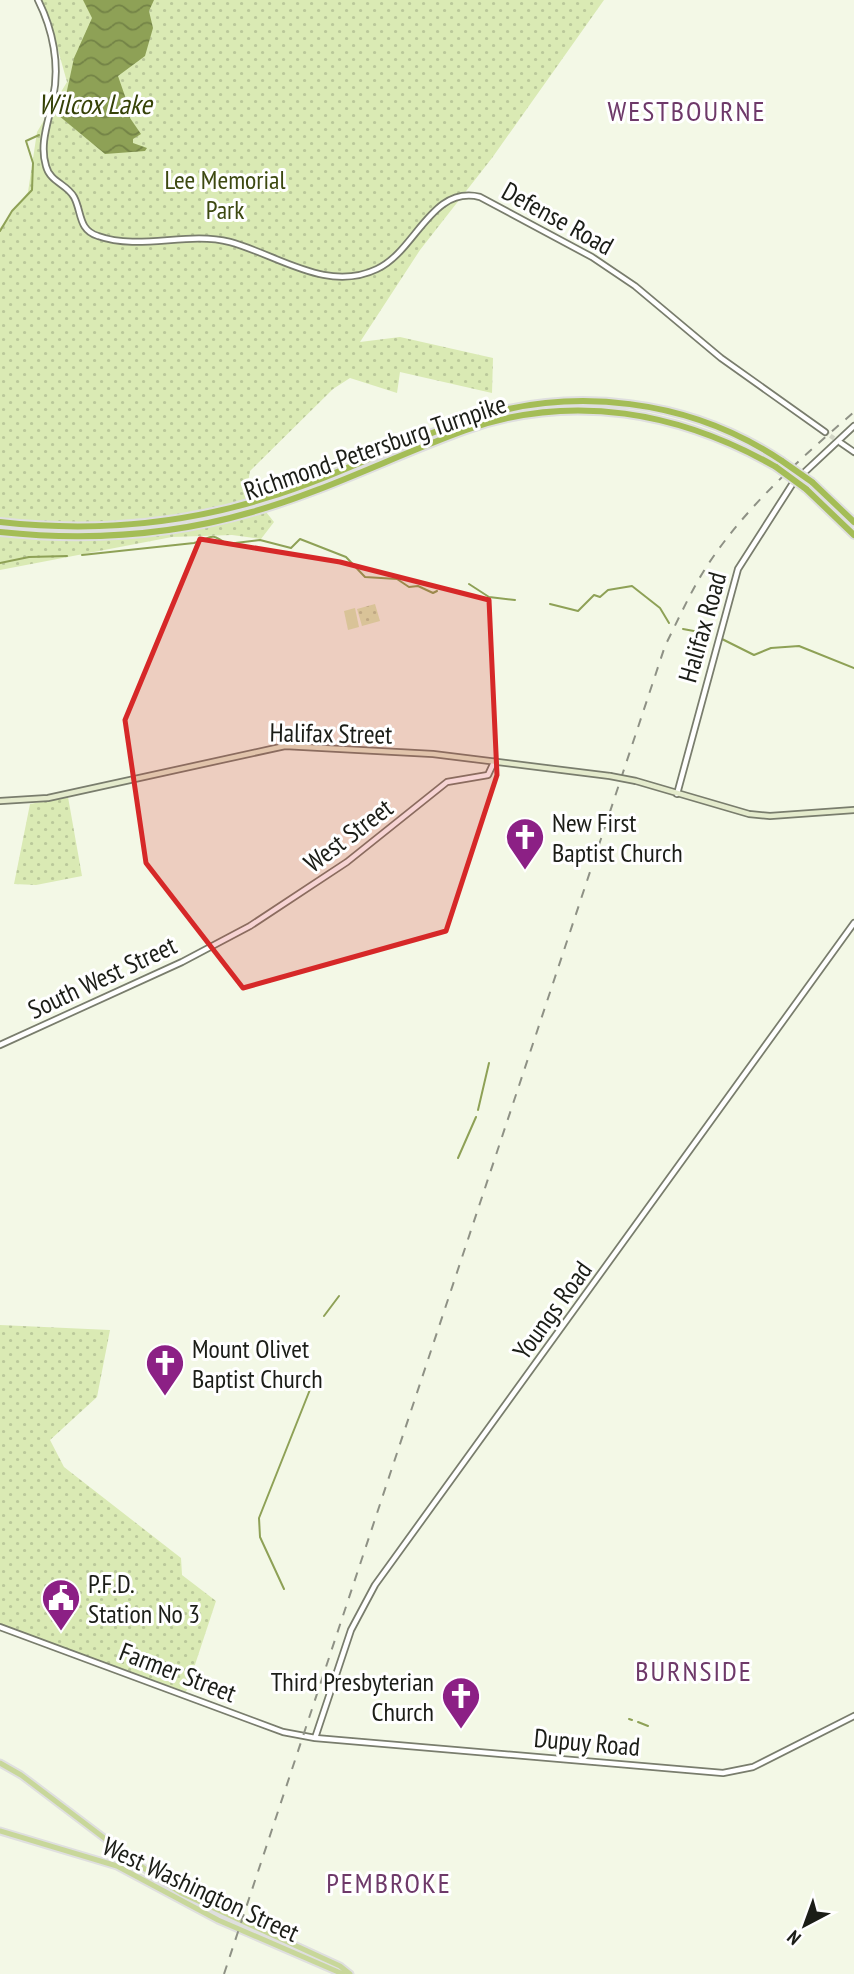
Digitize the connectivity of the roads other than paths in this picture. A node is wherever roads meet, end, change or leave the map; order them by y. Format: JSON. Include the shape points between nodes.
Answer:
{"nodes":[{"id":1,"x":38,"y":0,"type":"edge"},
{"id":2,"x":854,"y":426,"type":"edge"},
{"id":3,"x":825,"y":432,"type":"tunnel mouth"},
{"id":4,"x":841,"y":443,"type":"tunnel mouth"},
{"id":5,"x":854,"y":452,"type":"edge"},
{"id":6,"x":0,"y":522,"type":"edge"},
{"id":7,"x":854,"y":522,"type":"edge"},
{"id":8,"x":0,"y":531,"type":"edge"},
{"id":9,"x":854,"y":535,"type":"edge"},
{"id":10,"x":494,"y":762,"type":"junction"},
{"id":11,"x":677,"y":794,"type":"junction"},
{"id":12,"x":0,"y":801,"type":"edge"},
{"id":13,"x":854,"y":810,"type":"edge"},
{"id":14,"x":854,"y":923,"type":"edge"},
{"id":15,"x":219,"y":943,"type":"joint"},
{"id":16,"x":0,"y":1045,"type":"edge"},
{"id":17,"x":0,"y":1626,"type":"edge"},
{"id":18,"x":854,"y":1717,"type":"edge"},
{"id":19,"x":304,"y":1737,"type":"joint"},
{"id":20,"x":315,"y":1738,"type":"junction"},
{"id":21,"x":0,"y":1763,"type":"edge"},
{"id":22,"x":0,"y":1831,"type":"edge"},
{"id":23,"x":344,"y":1974,"type":"edge"},
{"id":24,"x":351,"y":1974,"type":"edge"}],
"edges":[{"from":1,"to":3,"type":"street","name":"Defense Road","via":[[54,45],[54,92],[44,143],[48,173],[71,194],[85,227],[96,236],[219,240],[296,267],[335,277],[358,276],[385,265],[404,249],[448,199],[468,195],[487,199],[635,286],[721,358]]},
{"from":2,"to":11,"type":"street","name":"Halifax Road","via":[[800,475],[734,576]]},
{"from":4,"to":5,"type":"street"},
{"from":6,"to":7,"type":"highway","name":"Richmond-Petersburg Turnpike","bridge":true,"via":[[98,527],[160,522],[231,508],[309,484],[467,420],[553,402],[617,403],[682,415],[736,435],[812,482]]},
{"from":8,"to":9,"type":"highway","name":"Richmond-Petersburg Turnpike","bridge":true,"via":[[93,537],[170,530],[250,513],[466,430],[541,412],[601,410],[669,420],[725,439],[806,488]]},
{"from":10,"to":11,"type":"main road","name":"Halifax Street","bridge":true,"via":[[622,778]]},
{"from":10,"to":12,"type":"main road","name":"Halifax Street","via":[[275,747],[48,798]]},
{"from":10,"to":15,"type":"street","name":"West Street","via":[[488,775],[447,782],[329,874]]},
{"from":11,"to":13,"type":"main road","name":"Halifax Street","via":[[758,815]]},
{"from":14,"to":20,"type":"street","name":"Youngs Road","via":[[375,1585],[351,1630]]},
{"from":15,"to":16,"type":"street","name":"South West Street"},
{"from":17,"to":19,"type":"street","name":"Farmer Street"},
{"from":18,"to":20,"type":"street","name":"Dupuy Road","via":[[753,1767],[723,1773]]},
{"from":19,"to":20,"type":"street","name":"Dupuy Road"},
{"from":21,"to":24,"type":"main road","name":"West Washington Street","via":[[181,1893]]},
{"from":22,"to":23,"type":"main road","name":"West Washington Street","via":[[117,1866],[218,1920]]}]}
